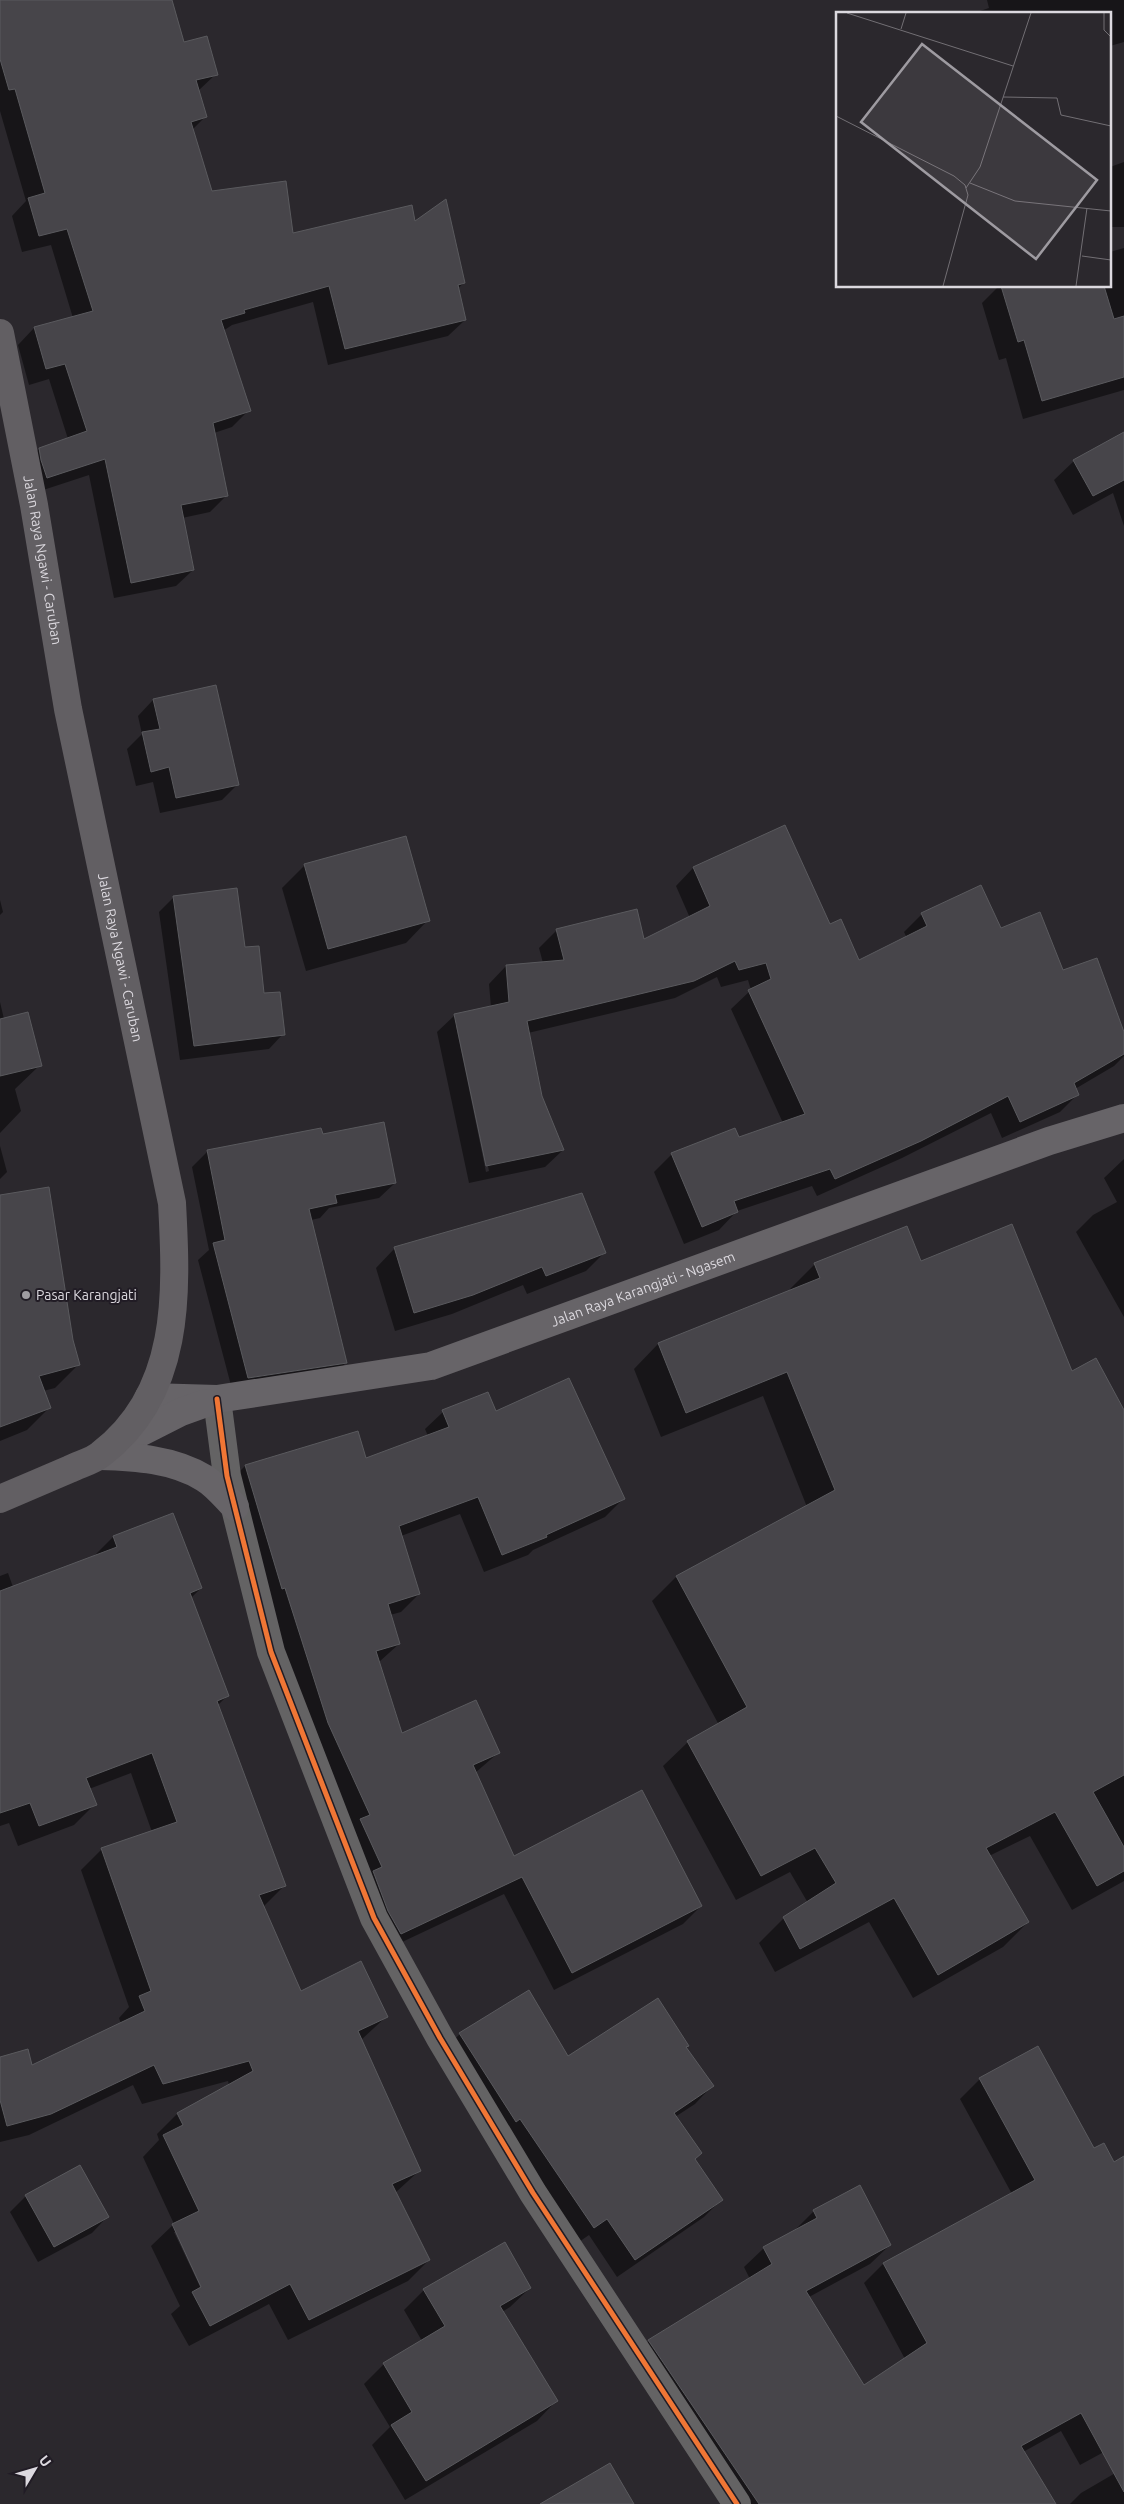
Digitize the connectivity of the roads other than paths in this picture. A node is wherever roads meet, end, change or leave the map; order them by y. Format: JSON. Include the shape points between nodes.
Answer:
{"nodes":[{"id":1,"x":0,"y":333,"type":"edge"},
{"id":2,"x":1124,"y":1118,"type":"edge"},
{"id":3,"x":150,"y":1397,"type":"junction"},
{"id":4,"x":217,"y":1399,"type":"junction"},
{"id":5,"x":102,"y":1453,"type":"junction"},
{"id":6,"x":0,"y":1499,"type":"edge"},
{"id":7,"x":235,"y":1507,"type":"junction"},
{"id":8,"x":737,"y":2504,"type":"edge"}],
"edges":[{"from":1,"to":3,"type":"highway","name":"Jalan Raya Ngawi - Caruban","via":[[34,505],[68,709],[172,1203],[176,1270],[172,1322],[163,1366]]},
{"from":2,"to":4,"type":"main road","name":"Jalan Raya Karangjati - Ngasem","via":[[1049,1141],[431,1366]]},
{"from":3,"to":4,"type":"main road","name":"Jalan Raya Karangjati - Ngasem"},
{"from":3,"to":5,"type":"highway","name":"Jalan Raya Ngawi - Caruban","via":[[133,1426]]},
{"from":4,"to":5,"type":"main road","via":[[181,1412]]},
{"from":4,"to":7,"type":"street","via":[[226,1476]]},
{"from":5,"to":6,"type":"highway","name":"Jalan Raya Ngawi - Caruban"},
{"from":5,"to":7,"type":"main road","via":[[173,1464],[205,1478]]},
{"from":7,"to":8,"type":"street","via":[[271,1652],[374,1918],[440,2038],[533,2193]]}]}
